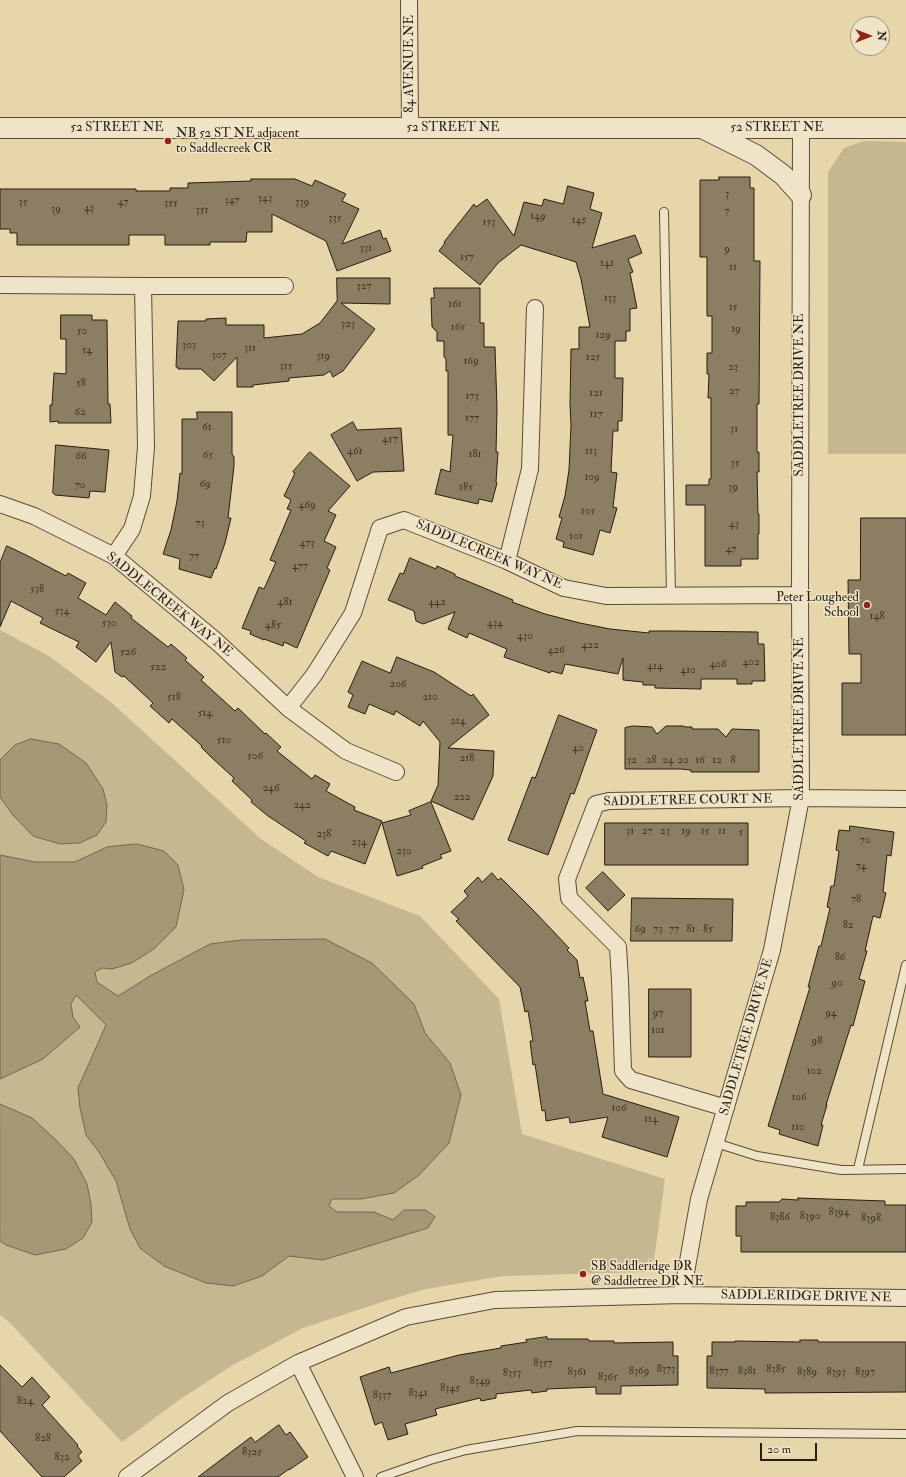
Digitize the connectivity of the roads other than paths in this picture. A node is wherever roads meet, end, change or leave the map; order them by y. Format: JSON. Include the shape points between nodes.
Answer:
{"nodes":[{"id":1,"x":410,"y":0,"type":"edge"},
{"id":2,"x":0,"y":128,"type":"edge"},
{"id":3,"x":410,"y":128,"type":"junction"},
{"id":4,"x":701,"y":128,"type":"junction"},
{"id":5,"x":906,"y":128,"type":"edge"},
{"id":6,"x":801,"y":129,"type":"junction"},
{"id":7,"x":801,"y":195,"type":"junction"},
{"id":8,"x":664,"y":212,"type":"dead end"},
{"id":9,"x":0,"y":285,"type":"edge"},
{"id":10,"x":143,"y":286,"type":"junction"},
{"id":11,"x":284,"y":286,"type":"dead end"},
{"id":12,"x":535,"y":308,"type":"dead end"},
{"id":13,"x":0,"y":504,"type":"edge"},
{"id":14,"x":114,"y":556,"type":"junction"},
{"id":15,"x":507,"y":561,"type":"junction"},
{"id":16,"x":800,"y":595,"type":"junction"},
{"id":17,"x":671,"y":596,"type":"junction"},
{"id":18,"x":288,"y":708,"type":"junction"},
{"id":19,"x":396,"y":772,"type":"dead end"},
{"id":20,"x":801,"y":798,"type":"junction"},
{"id":21,"x":906,"y":799,"type":"edge"},
{"id":22,"x":906,"y":965,"type":"edge"},
{"id":23,"x":726,"y":1108,"type":"junction"},
{"id":24,"x":716,"y":1143,"type":"junction"},
{"id":25,"x":906,"y":1169,"type":"edge"},
{"id":26,"x":858,"y":1170,"type":"junction"},
{"id":27,"x":682,"y":1295,"type":"junction"},
{"id":28,"x":906,"y":1298,"type":"edge"},
{"id":29,"x":298,"y":1363,"type":"junction"},
{"id":30,"x":906,"y":1434,"type":"edge"},
{"id":31,"x":127,"y":1477,"type":"edge"},
{"id":32,"x":355,"y":1477,"type":"edge"},
{"id":33,"x":381,"y":1477,"type":"edge"}],
"edges":[{"from":1,"to":3,"type":"street","name":"84 AVENUE NE"},
{"from":2,"to":3,"type":"street","name":"52 STREET NE"},
{"from":3,"to":4,"type":"street","name":"52 STREET NE"},
{"from":4,"to":6,"type":"street","name":"52 STREET NE"},
{"from":4,"to":7,"type":"street","via":[[756,154],[783,175]]},
{"from":5,"to":6,"type":"street","name":"52 STREET NE"},
{"from":6,"to":7,"type":"street","name":"SADDLETREE DRIVE NE"},
{"from":7,"to":16,"type":"street","name":"SADDLETREE DRIVE NE"},
{"from":8,"to":17,"type":"lane"},
{"from":9,"to":10,"type":"street"},
{"from":10,"to":11,"type":"street"},
{"from":10,"to":14,"type":"street","via":[[146,447],[142,496],[132,529]]},
{"from":12,"to":15,"type":"street","via":[[530,470]]},
{"from":13,"to":14,"type":"street","name":"SADDLECREEK WAY NE","via":[[34,516]]},
{"from":14,"to":18,"type":"street","name":"SADDLECREEK WAY NE","via":[[216,641]]},
{"from":15,"to":17,"type":"street","name":"SADDLECREEK WAY NE","via":[[564,588],[606,596]]},
{"from":15,"to":18,"type":"street","name":"SADDLECREEK WAY NE","via":[[404,520],[380,528],[353,613],[314,675]]},
{"from":16,"to":17,"type":"street","name":"SADDLECREEK WAY NE"},
{"from":16,"to":20,"type":"street","name":"SADDLETREE DRIVE NE"},
{"from":18,"to":19,"type":"street","via":[[346,750]]},
{"from":20,"to":21,"type":"street"},
{"from":20,"to":23,"type":"street","name":"SADDLETREE DRIVE NE","via":[[772,950]]},
{"from":20,"to":23,"type":"street","name":"SADDLETREE COURT NE","via":[[609,801],[596,804],[567,879],[569,898],[618,947],[623,1071],[631,1080]]},
{"from":22,"to":26,"type":"lane"},
{"from":23,"to":24,"type":"street","name":"SADDLETREE DRIVE NE"},
{"from":24,"to":26,"type":"lane","via":[[757,1156],[841,1170]]},
{"from":24,"to":27,"type":"street","name":"SADDLETREE DRIVE NE","via":[[699,1199]]},
{"from":25,"to":26,"type":"lane"},
{"from":27,"to":28,"type":"street","name":"SADDLERIDGE DRIVE NE"},
{"from":27,"to":29,"type":"street","name":"SADDLERIDGE DRIVE NE","via":[[495,1300],[406,1317]]},
{"from":29,"to":31,"type":"street","name":"SADDLERIDGE DRIVE NE","via":[[228,1403]]},
{"from":29,"to":32,"type":"street"},
{"from":30,"to":33,"type":"lane","via":[[577,1431],[466,1450]]}]}
